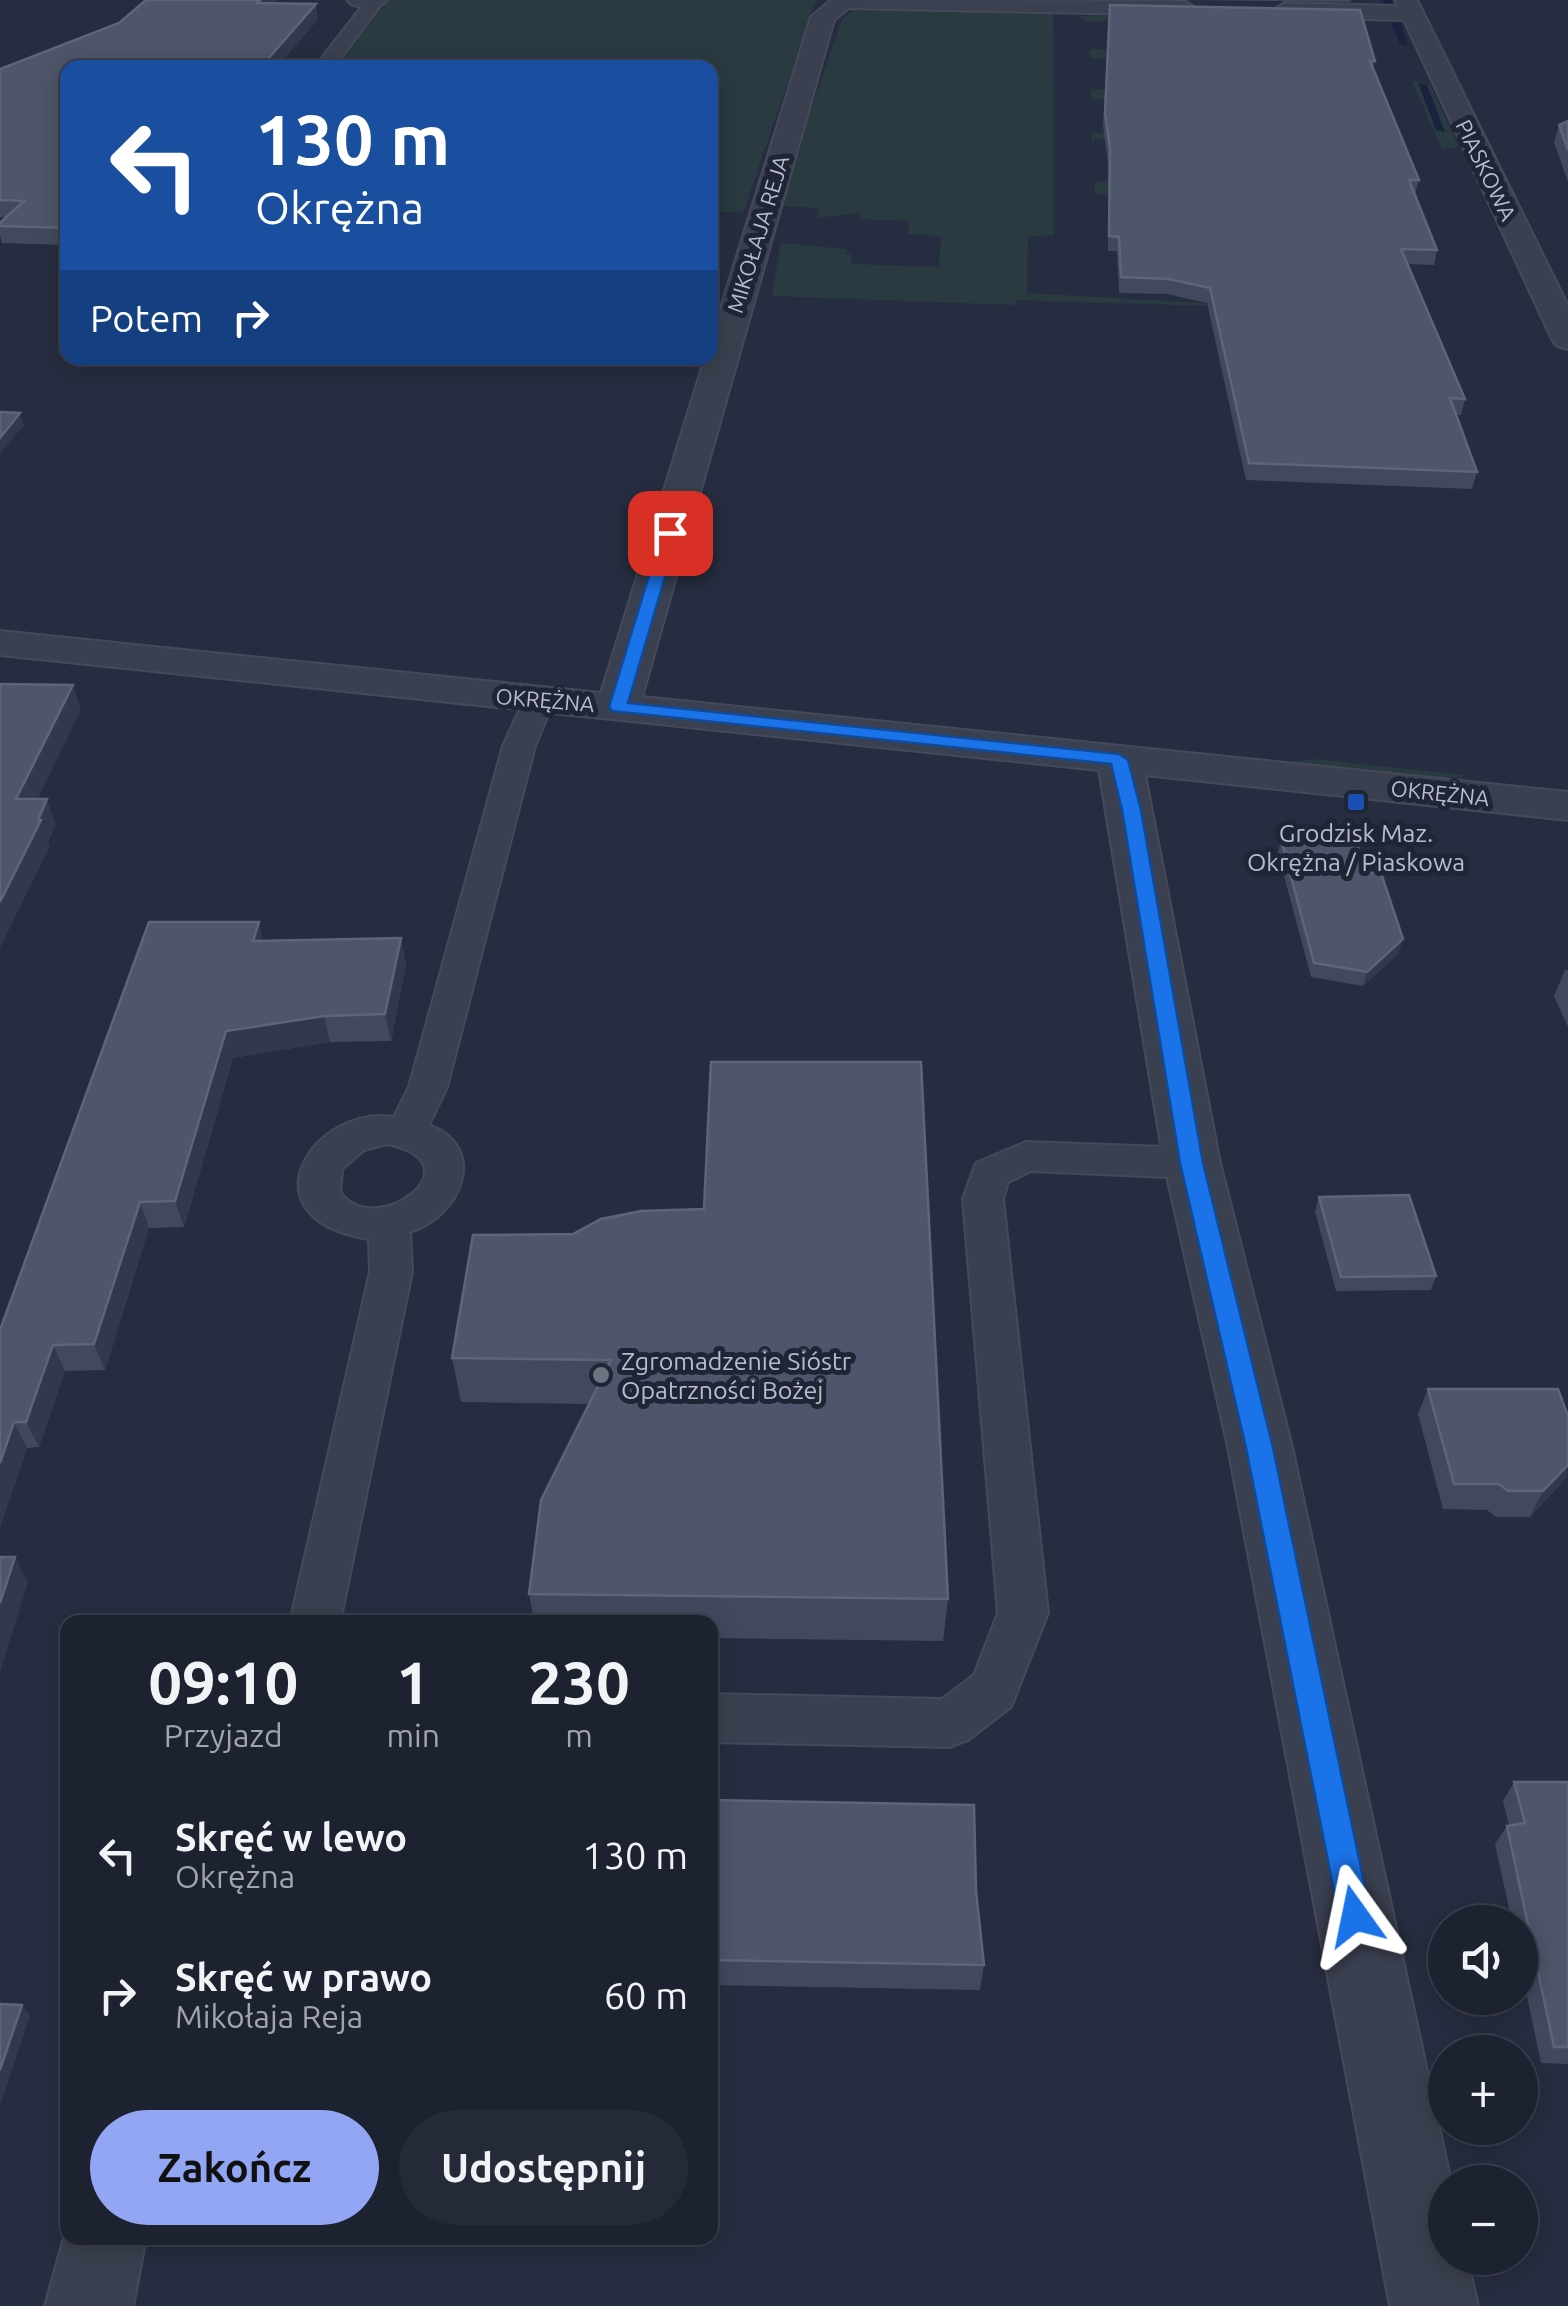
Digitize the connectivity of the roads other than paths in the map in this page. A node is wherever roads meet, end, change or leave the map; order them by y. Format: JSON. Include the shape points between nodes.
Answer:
{"nodes":[{"id":1,"x":358,"y":0,"type":"edge"},
{"id":2,"x":376,"y":0,"type":"edge"},
{"id":3,"x":844,"y":0,"type":"edge"},
{"id":4,"x":1408,"y":6,"type":"edge"},
{"id":5,"x":1202,"y":8,"type":"edge"},
{"id":6,"x":1259,"y":10,"type":"edge"},
{"id":7,"x":329,"y":60,"type":"edge"},
{"id":8,"x":1568,"y":338,"type":"edge"},
{"id":9,"x":0,"y":643,"type":"edge"},
{"id":10,"x":540,"y":700,"type":"junction"},
{"id":11,"x":618,"y":707,"type":"junction"},
{"id":12,"x":1119,"y":760,"type":"junction"},
{"id":13,"x":1568,"y":806,"type":"edge"},
{"id":14,"x":407,"y":1131,"type":"junction"},
{"id":15,"x":1192,"y":1163,"type":"junction"},
{"id":16,"x":389,"y":1223,"type":"junction"},
{"id":17,"x":318,"y":1615,"type":"edge"},
{"id":18,"x":718,"y":1718,"type":"edge"},
{"id":19,"x":102,"y":2245,"type":"edge"},
{"id":20,"x":88,"y":2306,"type":"edge"},
{"id":21,"x":1434,"y":2306,"type":"edge"}],
"edges":[{"from":1,"to":2,"type":"street"},
{"from":2,"to":7,"type":"lane"},
{"from":3,"to":5,"type":"street"},
{"from":3,"to":11,"type":"street","name":"MIKOŁAJA REJA","via":[[822,18]]},
{"from":4,"to":6,"type":"street"},
{"from":4,"to":8,"type":"street","name":"PIASKOWA"},
{"from":9,"to":10,"type":"street","name":"OKRĘŻNA"},
{"from":10,"to":11,"type":"street","name":"OKRĘŻNA"},
{"from":10,"to":14,"type":"lane","via":[[518,746],[428,1087]]},
{"from":11,"to":12,"type":"street","name":"OKRĘŻNA"},
{"from":12,"to":13,"type":"street","name":"OKRĘŻNA"},
{"from":12,"to":15,"type":"street"},
{"from":14,"to":16,"type":"lane","via":[[439,1147],[448,1176],[429,1205]]},
{"from":14,"to":16,"type":"lane","via":[[365,1133],[347,1142],[321,1168],[317,1184],[320,1199],[346,1220]]},
{"from":15,"to":18,"type":"lane","via":[[1026,1156],[990,1173],[983,1199],[1023,1613],[992,1691],[950,1723]]},
{"from":15,"to":21,"type":"street","via":[[1260,1448]]},
{"from":16,"to":17,"type":"lane","via":[[391,1272]]},
{"from":19,"to":20,"type":"street"}]}
